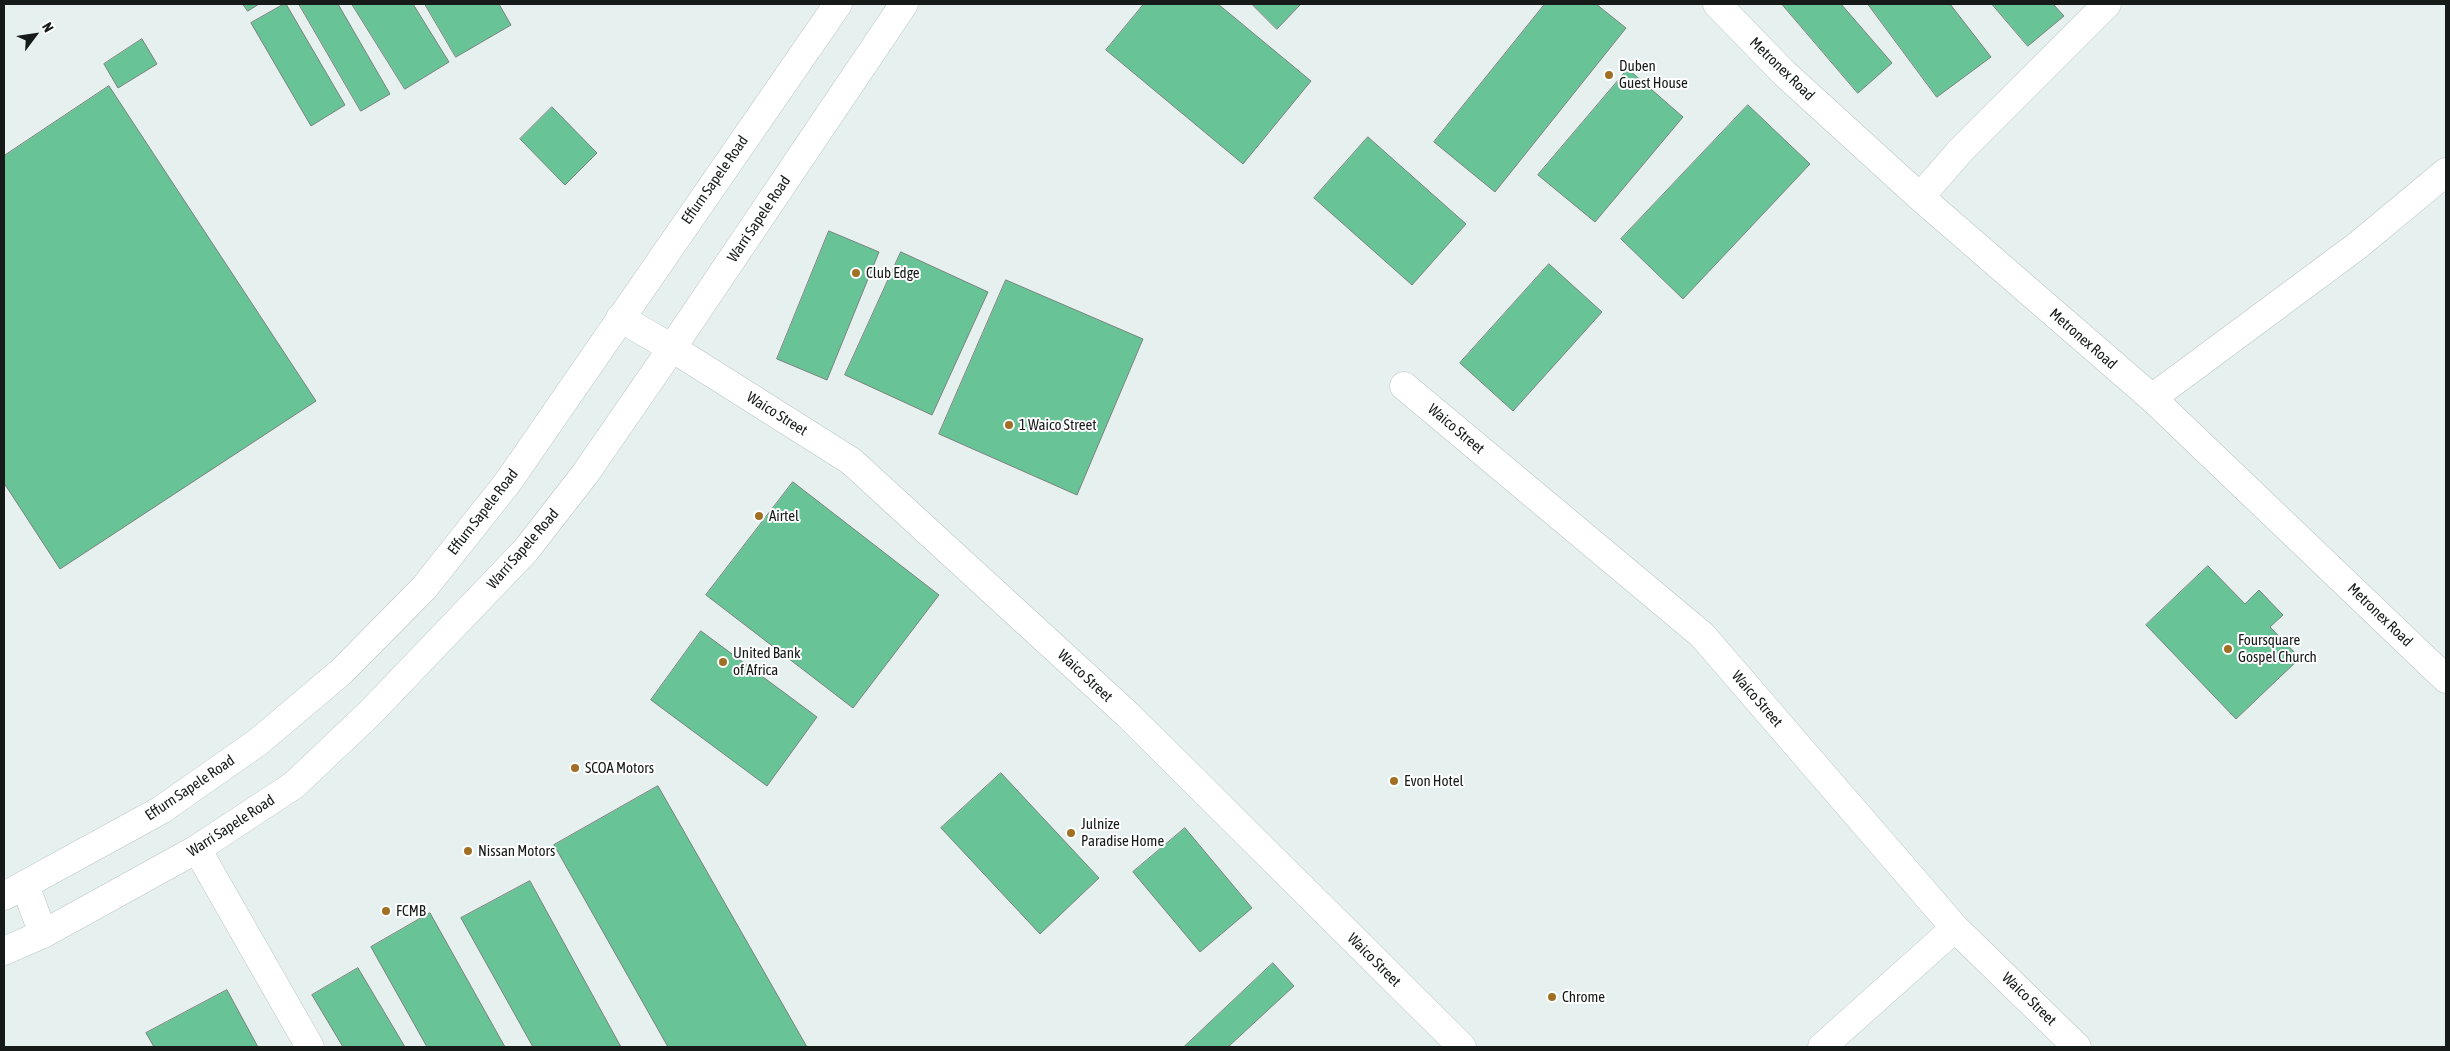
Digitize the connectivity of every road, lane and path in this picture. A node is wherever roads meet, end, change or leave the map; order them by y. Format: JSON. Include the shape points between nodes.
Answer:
{"nodes":[{"id":1,"x":838,"y":4,"type":"edge"},
{"id":2,"x":904,"y":4,"type":"edge"},
{"id":3,"x":1717,"y":4,"type":"edge"},
{"id":4,"x":2107,"y":4,"type":"edge"},
{"id":5,"x":2446,"y":172,"type":"edge"},
{"id":6,"x":1920,"y":197,"type":"junction"},
{"id":7,"x":620,"y":318,"type":"junction"},
{"id":8,"x":672,"y":348,"type":"junction"},
{"id":9,"x":1404,"y":386,"type":"dead end"},
{"id":10,"x":2152,"y":398,"type":"junction"},
{"id":11,"x":2446,"y":679,"type":"edge"},
{"id":12,"x":197,"y":849,"type":"junction"},
{"id":13,"x":14,"y":890,"type":"edge"},
{"id":14,"x":1955,"y":928,"type":"junction"},
{"id":15,"x":44,"y":934,"type":"junction"},
{"id":16,"x":4,"y":951,"type":"edge"},
{"id":17,"x":310,"y":1047,"type":"edge"},
{"id":18,"x":1462,"y":1047,"type":"edge"},
{"id":19,"x":1822,"y":1047,"type":"edge"},
{"id":20,"x":2077,"y":1047,"type":"edge"}],
"edges":[{"from":1,"to":7,"type":"main road","name":"Effurn Sapele Road"},
{"from":2,"to":8,"type":"main road","name":"Warri Sapele Road"},
{"from":3,"to":6,"type":"main road","name":"Metronex Road","via":[[1784,73]]},
{"from":4,"to":6,"type":"main road","via":[[1961,150]]},
{"from":5,"to":10,"type":"main road","via":[[2357,246]]},
{"from":6,"to":10,"type":"main road","name":"Metronex Road"},
{"from":7,"to":8,"type":"main road","name":"Waico Street"},
{"from":7,"to":13,"type":"main road","name":"Effurn Sapele Road","via":[[508,482],[424,588],[341,672],[258,742],[161,810]]},
{"from":8,"to":12,"type":"main road","name":"Warri Sapele Road","via":[[585,474],[526,550],[370,713],[294,785]]},
{"from":8,"to":18,"type":"main road","name":"Waico Street","via":[[851,461],[1128,715]]},
{"from":9,"to":14,"type":"main road","name":"Waico Street","via":[[1702,635]]},
{"from":10,"to":11,"type":"main road","name":"Metronex Road"},
{"from":12,"to":15,"type":"main road","name":"Warri Sapele Road"},
{"from":12,"to":17,"type":"main road"},
{"from":13,"to":15,"type":"main road"},
{"from":14,"to":19,"type":"main road"},
{"from":14,"to":20,"type":"main road","name":"Waico Street"},
{"from":15,"to":16,"type":"main road","name":"Warri Sapele Road"}]}
